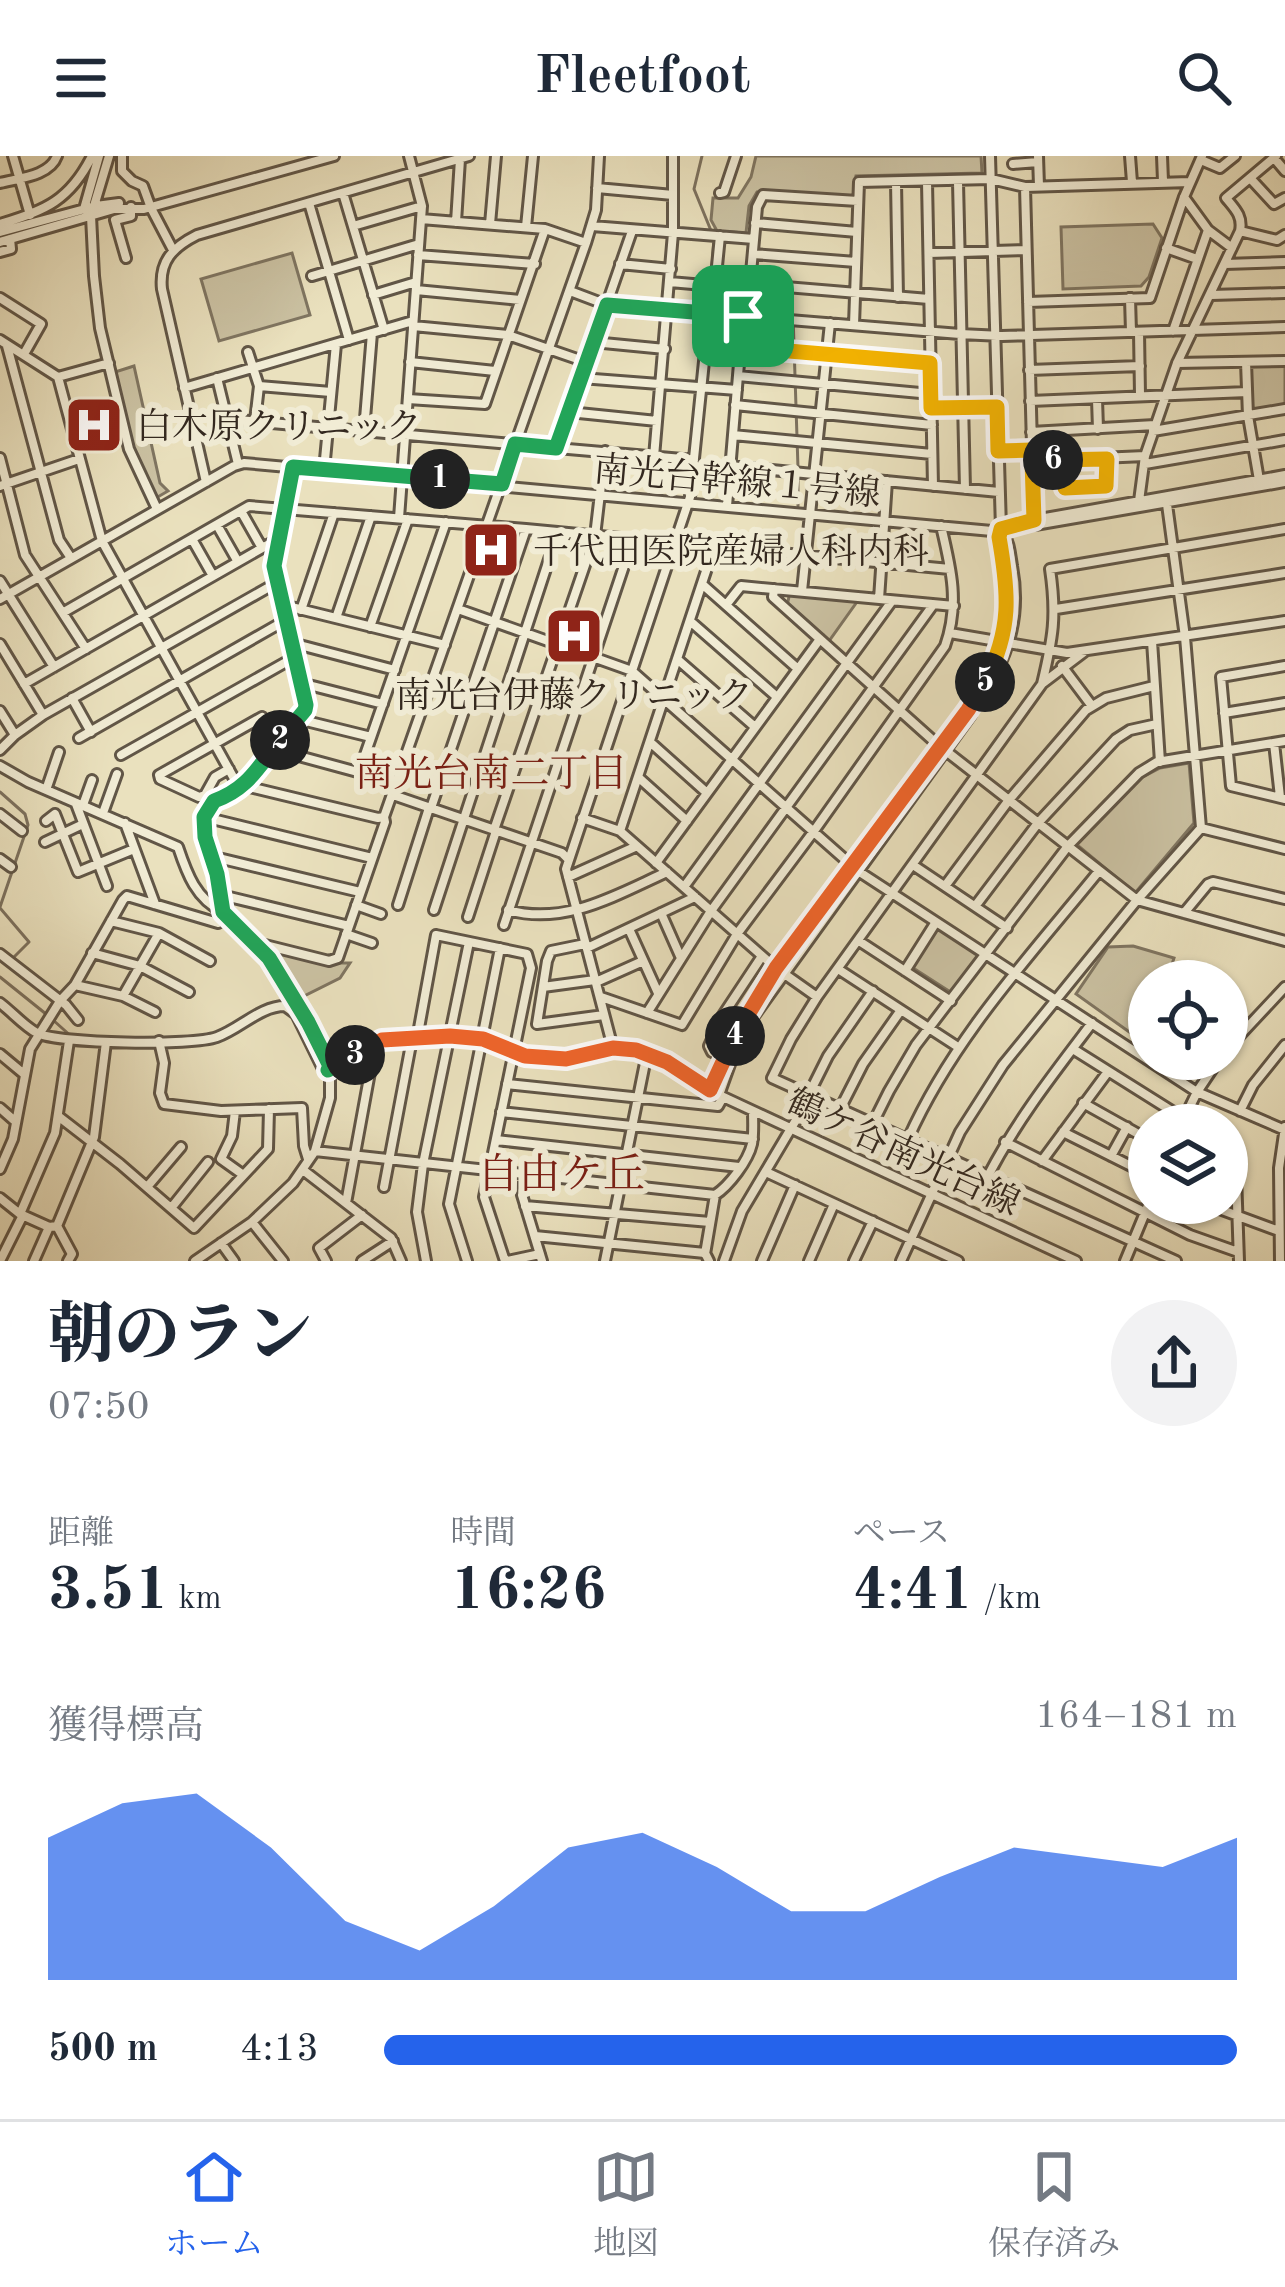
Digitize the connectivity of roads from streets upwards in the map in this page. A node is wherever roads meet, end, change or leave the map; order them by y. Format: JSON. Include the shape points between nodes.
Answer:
{"nodes":[{"id":1,"x":13,"y":156,"type":"edge"},
{"id":2,"x":57,"y":156,"type":"edge"},
{"id":3,"x":95,"y":156,"type":"edge"},
{"id":4,"x":109,"y":156,"type":"edge"},
{"id":5,"x":122,"y":156,"type":"edge"},
{"id":6,"x":334,"y":156,"type":"edge"},
{"id":7,"x":409,"y":156,"type":"edge"},
{"id":8,"x":496,"y":156,"type":"edge"},
{"id":9,"x":532,"y":156,"type":"edge"},
{"id":10,"x":599,"y":156,"type":"edge"},
{"id":11,"x":673,"y":156,"type":"edge"},
{"id":12,"x":736,"y":156,"type":"edge"},
{"id":13,"x":990,"y":156,"type":"edge"},
{"id":14,"x":1130,"y":156,"type":"edge"},
{"id":15,"x":1162,"y":156,"type":"edge"},
{"id":16,"x":1235,"y":156,"type":"edge"},
{"id":17,"x":465,"y":157,"type":"edge"},
{"id":18,"x":1275,"y":157,"type":"edge"},
{"id":19,"x":1202,"y":158,"type":"edge"},
{"id":20,"x":1038,"y":159,"type":"edge"},
{"id":21,"x":1013,"y":164,"type":"dead end"},
{"id":22,"x":1285,"y":171,"type":"edge"},
{"id":23,"x":414,"y":172,"type":"junction"},
{"id":24,"x":20,"y":178,"type":"junction"},
{"id":25,"x":1250,"y":178,"type":"junction"},
{"id":26,"x":991,"y":179,"type":"junction"},
{"id":27,"x":1163,"y":181,"type":"junction"},
{"id":28,"x":896,"y":182,"type":"junction"},
{"id":29,"x":927,"y":182,"type":"junction"},
{"id":30,"x":958,"y":182,"type":"junction"},
{"id":31,"x":1132,"y":182,"type":"junction"},
{"id":32,"x":1190,"y":182,"type":"junction"},
{"id":33,"x":0,"y":183,"type":"edge"},
{"id":34,"x":1039,"y":186,"type":"junction"},
{"id":35,"x":1025,"y":187,"type":"junction"},
{"id":36,"x":597,"y":188,"type":"junction"},
{"id":37,"x":344,"y":193,"type":"junction"},
{"id":38,"x":720,"y":193,"type":"dead end"},
{"id":39,"x":674,"y":195,"type":"junction"},
{"id":40,"x":1184,"y":197,"type":"junction"},
{"id":41,"x":1285,"y":198,"type":"edge"},
{"id":42,"x":858,"y":201,"type":"junction"},
{"id":43,"x":309,"y":203,"type":"junction"},
{"id":44,"x":96,"y":206,"type":"junction"},
{"id":45,"x":131,"y":206,"type":"junction"},
{"id":46,"x":422,"y":206,"type":"junction"},
{"id":47,"x":151,"y":208,"type":"junction"},
{"id":48,"x":87,"y":213,"type":"junction"},
{"id":49,"x":30,"y":215,"type":"junction"},
{"id":50,"x":421,"y":219,"type":"junction"},
{"id":51,"x":456,"y":222,"type":"junction"},
{"id":52,"x":755,"y":223,"type":"junction"},
{"id":53,"x":490,"y":224,"type":"junction"},
{"id":54,"x":353,"y":226,"type":"junction"},
{"id":55,"x":592,"y":226,"type":"junction"},
{"id":56,"x":526,"y":227,"type":"junction"},
{"id":57,"x":0,"y":228,"type":"edge"},
{"id":58,"x":545,"y":230,"type":"junction"},
{"id":59,"x":1208,"y":230,"type":"junction"},
{"id":60,"x":632,"y":231,"type":"junction"},
{"id":61,"x":1240,"y":231,"type":"junction"},
{"id":62,"x":673,"y":232,"type":"junction"},
{"id":63,"x":857,"y":232,"type":"junction"},
{"id":64,"x":1285,"y":235,"type":"edge"},
{"id":65,"x":716,"y":236,"type":"junction"},
{"id":66,"x":754,"y":238,"type":"junction"},
{"id":67,"x":5,"y":241,"type":"edge"},
{"id":68,"x":586,"y":243,"type":"junction"},
{"id":69,"x":419,"y":244,"type":"junction"},
{"id":70,"x":1166,"y":248,"type":"junction"},
{"id":71,"x":1232,"y":248,"type":"junction"},
{"id":72,"x":173,"y":250,"type":"junction"},
{"id":73,"x":1026,"y":250,"type":"junction"},
{"id":74,"x":994,"y":251,"type":"junction"},
{"id":75,"x":0,"y":252,"type":"edge"},
{"id":76,"x":959,"y":252,"type":"junction"},
{"id":77,"x":928,"y":253,"type":"junction"},
{"id":78,"x":753,"y":254,"type":"junction"},
{"id":79,"x":418,"y":255,"type":"junction"},
{"id":80,"x":126,"y":257,"type":"dead end"},
{"id":81,"x":671,"y":257,"type":"junction"},
{"id":82,"x":688,"y":258,"type":"dead end"},
{"id":83,"x":1197,"y":259,"type":"junction"},
{"id":84,"x":364,"y":260,"type":"junction"},
{"id":85,"x":856,"y":262,"type":"junction"},
{"id":86,"x":1285,"y":262,"type":"edge"},
{"id":87,"x":620,"y":264,"type":"junction"},
{"id":88,"x":1225,"y":264,"type":"junction"},
{"id":89,"x":535,"y":265,"type":"junction"},
{"id":90,"x":671,"y":269,"type":"junction"},
{"id":91,"x":328,"y":271,"type":"junction"},
{"id":92,"x":311,"y":276,"type":"dead end"},
{"id":93,"x":670,"y":282,"type":"junction"},
{"id":94,"x":750,"y":284,"type":"junction"},
{"id":95,"x":416,"y":286,"type":"junction"},
{"id":96,"x":782,"y":287,"type":"junction"},
{"id":97,"x":570,"y":291,"type":"junction"},
{"id":98,"x":855,"y":293,"type":"junction"},
{"id":99,"x":1285,"y":293,"type":"edge"},
{"id":100,"x":373,"y":295,"type":"junction"},
{"id":101,"x":1211,"y":295,"type":"junction"},
{"id":102,"x":898,"y":297,"type":"junction"},
{"id":103,"x":0,"y":298,"type":"edge"},
{"id":104,"x":1130,"y":298,"type":"junction"},
{"id":105,"x":929,"y":299,"type":"junction"},
{"id":106,"x":520,"y":300,"type":"junction"},
{"id":107,"x":780,"y":302,"type":"dead end"},
{"id":108,"x":1028,"y":302,"type":"junction"},
{"id":109,"x":607,"y":305,"type":"junction"},
{"id":110,"x":668,"y":310,"type":"junction"},
{"id":111,"x":709,"y":313,"type":"junction"},
{"id":112,"x":747,"y":314,"type":"junction"},
{"id":113,"x":830,"y":323,"type":"junction"},
{"id":114,"x":413,"y":324,"type":"junction"},
{"id":115,"x":854,"y":326,"type":"junction"},
{"id":116,"x":1285,"y":327,"type":"edge"},
{"id":117,"x":384,"y":330,"type":"junction"},
{"id":118,"x":1190,"y":330,"type":"junction"},
{"id":119,"x":1173,"y":331,"type":"junction"},
{"id":120,"x":929,"y":332,"type":"junction"},
{"id":121,"x":1135,"y":332,"type":"junction"},
{"id":122,"x":372,"y":333,"type":"junction"},
{"id":123,"x":960,"y":334,"type":"junction"},
{"id":124,"x":508,"y":335,"type":"junction"},
{"id":125,"x":1028,"y":335,"type":"junction"},
{"id":126,"x":995,"y":336,"type":"junction"},
{"id":127,"x":349,"y":340,"type":"junction"},
{"id":128,"x":3,"y":342,"type":"edge"},
{"id":129,"x":593,"y":342,"type":"junction"},
{"id":130,"x":336,"y":344,"type":"junction"},
{"id":131,"x":741,"y":347,"type":"junction"},
{"id":132,"x":665,"y":349,"type":"junction"},
{"id":133,"x":549,"y":350,"type":"junction"},
{"id":134,"x":248,"y":352,"type":"dead end"},
{"id":135,"x":24,"y":354,"type":"junction"},
{"id":136,"x":826,"y":354,"type":"junction"},
{"id":137,"x":1285,"y":361,"type":"edge"},
{"id":138,"x":410,"y":362,"type":"junction"},
{"id":139,"x":586,"y":362,"type":"junction"},
{"id":140,"x":1177,"y":362,"type":"junction"},
{"id":141,"x":1246,"y":362,"type":"junction"},
{"id":142,"x":109,"y":363,"type":"junction"},
{"id":143,"x":930,"y":363,"type":"junction"},
{"id":144,"x":1140,"y":366,"type":"junction"},
{"id":145,"x":253,"y":368,"type":"junction"},
{"id":146,"x":495,"y":370,"type":"junction"},
{"id":147,"x":1029,"y":370,"type":"junction"},
{"id":148,"x":58,"y":376,"type":"junction"},
{"id":149,"x":738,"y":376,"type":"junction"},
{"id":150,"x":217,"y":378,"type":"junction"},
{"id":151,"x":581,"y":378,"type":"junction"},
{"id":152,"x":823,"y":384,"type":"junction"},
{"id":153,"x":661,"y":385,"type":"junction"},
{"id":154,"x":259,"y":386,"type":"junction"},
{"id":155,"x":184,"y":388,"type":"junction"},
{"id":156,"x":701,"y":388,"type":"junction"},
{"id":157,"x":737,"y":390,"type":"junction"},
{"id":158,"x":331,"y":392,"type":"junction"},
{"id":159,"x":1247,"y":392,"type":"junction"},
{"id":160,"x":931,"y":394,"type":"junction"},
{"id":161,"x":1140,"y":395,"type":"junction"},
{"id":162,"x":1166,"y":395,"type":"junction"},
{"id":163,"x":1097,"y":398,"type":"junction"},
{"id":164,"x":408,"y":399,"type":"junction"},
{"id":165,"x":1030,"y":401,"type":"junction"},
{"id":166,"x":736,"y":406,"type":"junction"},
{"id":167,"x":997,"y":407,"type":"junction"},
{"id":168,"x":931,"y":408,"type":"junction"},
{"id":169,"x":962,"y":408,"type":"junction"},
{"id":170,"x":1285,"y":409,"type":"edge"},
{"id":171,"x":569,"y":412,"type":"junction"},
{"id":172,"x":820,"y":414,"type":"junction"},
{"id":173,"x":1248,"y":416,"type":"junction"},
{"id":174,"x":226,"y":419,"type":"junction"},
{"id":175,"x":255,"y":421,"type":"junction"},
{"id":176,"x":657,"y":421,"type":"junction"},
{"id":177,"x":932,"y":425,"type":"junction"},
{"id":178,"x":327,"y":428,"type":"junction"},
{"id":179,"x":1154,"y":428,"type":"junction"},
{"id":180,"x":1098,"y":429,"type":"junction"},
{"id":181,"x":364,"y":431,"type":"junction"},
{"id":182,"x":1031,"y":432,"type":"junction"},
{"id":183,"x":406,"y":434,"type":"junction"},
{"id":184,"x":733,"y":434,"type":"junction"},
{"id":185,"x":1285,"y":440,"type":"edge"},
{"id":186,"x":818,"y":442,"type":"junction"},
{"id":187,"x":515,"y":444,"type":"junction"},
{"id":188,"x":1253,"y":446,"type":"junction"},
{"id":189,"x":556,"y":448,"type":"junction"},
{"id":190,"x":998,"y":451,"type":"junction"},
{"id":191,"x":605,"y":452,"type":"junction"},
{"id":192,"x":932,"y":454,"type":"junction"},
{"id":193,"x":1032,"y":456,"type":"junction"},
{"id":194,"x":653,"y":457,"type":"junction"},
{"id":195,"x":0,"y":458,"type":"edge"},
{"id":196,"x":79,"y":459,"type":"junction"},
{"id":197,"x":1107,"y":459,"type":"junction"},
{"id":198,"x":694,"y":460,"type":"junction"},
{"id":199,"x":1064,"y":460,"type":"junction"},
{"id":200,"x":1144,"y":460,"type":"junction"},
{"id":201,"x":238,"y":464,"type":"junction"},
{"id":202,"x":730,"y":466,"type":"junction"},
{"id":203,"x":293,"y":467,"type":"junction"},
{"id":204,"x":324,"y":470,"type":"junction"},
{"id":205,"x":41,"y":472,"type":"junction"},
{"id":206,"x":814,"y":474,"type":"junction"},
{"id":207,"x":402,"y":476,"type":"junction"},
{"id":208,"x":1285,"y":478,"type":"edge"},
{"id":209,"x":887,"y":481,"type":"junction"},
{"id":210,"x":206,"y":482,"type":"junction"},
{"id":211,"x":1260,"y":483,"type":"junction"},
{"id":212,"x":502,"y":484,"type":"junction"},
{"id":213,"x":3,"y":485,"type":"edge"},
{"id":214,"x":933,"y":486,"type":"junction"},
{"id":215,"x":964,"y":489,"type":"junction"},
{"id":216,"x":999,"y":492,"type":"junction"},
{"id":217,"x":600,"y":494,"type":"junction"},
{"id":218,"x":1166,"y":500,"type":"junction"},
{"id":219,"x":1139,"y":501,"type":"junction"},
{"id":220,"x":689,"y":502,"type":"junction"},
{"id":221,"x":727,"y":506,"type":"junction"},
{"id":222,"x":158,"y":509,"type":"junction"},
{"id":223,"x":285,"y":509,"type":"junction"},
{"id":224,"x":242,"y":511,"type":"junction"},
{"id":225,"x":334,"y":513,"type":"junction"},
{"id":226,"x":811,"y":514,"type":"junction"},
{"id":227,"x":371,"y":516,"type":"junction"},
{"id":228,"x":404,"y":519,"type":"junction"},
{"id":229,"x":884,"y":521,"type":"junction"},
{"id":230,"x":446,"y":522,"type":"junction"},
{"id":231,"x":1030,"y":522,"type":"junction"},
{"id":232,"x":217,"y":525,"type":"junction"},
{"id":233,"x":487,"y":526,"type":"junction"},
{"id":234,"x":941,"y":526,"type":"junction"},
{"id":235,"x":526,"y":529,"type":"junction"},
{"id":236,"x":1001,"y":529,"type":"junction"},
{"id":237,"x":1285,"y":529,"type":"edge"},
{"id":238,"x":559,"y":532,"type":"junction"},
{"id":239,"x":595,"y":536,"type":"junction"},
{"id":240,"x":279,"y":538,"type":"junction"},
{"id":241,"x":192,"y":539,"type":"junction"},
{"id":242,"x":633,"y":539,"type":"junction"},
{"id":243,"x":102,"y":541,"type":"junction"},
{"id":244,"x":675,"y":543,"type":"junction"},
{"id":245,"x":714,"y":547,"type":"junction"},
{"id":246,"x":262,"y":548,"type":"junction"},
{"id":247,"x":1173,"y":548,"type":"junction"},
{"id":248,"x":806,"y":556,"type":"junction"},
{"id":249,"x":71,"y":558,"type":"junction"},
{"id":250,"x":238,"y":562,"type":"junction"},
{"id":251,"x":881,"y":563,"type":"junction"},
{"id":252,"x":950,"y":569,"type":"junction"},
{"id":253,"x":1285,"y":573,"type":"edge"},
{"id":254,"x":40,"y":576,"type":"junction"},
{"id":255,"x":213,"y":576,"type":"junction"},
{"id":256,"x":123,"y":579,"type":"junction"},
{"id":257,"x":0,"y":581,"type":"edge"},
{"id":258,"x":278,"y":582,"type":"junction"},
{"id":259,"x":702,"y":584,"type":"junction"},
{"id":260,"x":774,"y":589,"type":"junction"},
{"id":261,"x":1179,"y":590,"type":"junction"},
{"id":262,"x":802,"y":591,"type":"junction"},
{"id":263,"x":4,"y":596,"type":"edge"},
{"id":264,"x":879,"y":599,"type":"junction"},
{"id":265,"x":892,"y":601,"type":"junction"},
{"id":266,"x":283,"y":605,"type":"junction"},
{"id":267,"x":726,"y":605,"type":"junction"},
{"id":268,"x":933,"y":605,"type":"junction"},
{"id":269,"x":954,"y":606,"type":"junction"},
{"id":270,"x":458,"y":609,"type":"junction"},
{"id":271,"x":1056,"y":609,"type":"junction"},
{"id":272,"x":301,"y":610,"type":"junction"},
{"id":273,"x":64,"y":612,"type":"junction"},
{"id":274,"x":144,"y":617,"type":"junction"},
{"id":275,"x":336,"y":618,"type":"junction"},
{"id":276,"x":286,"y":620,"type":"junction"},
{"id":277,"x":690,"y":620,"type":"junction"},
{"id":278,"x":1285,"y":621,"type":"edge"},
{"id":279,"x":495,"y":622,"type":"junction"},
{"id":280,"x":370,"y":627,"type":"junction"},
{"id":281,"x":526,"y":633,"type":"junction"},
{"id":282,"x":950,"y":633,"type":"junction"},
{"id":283,"x":406,"y":636,"type":"junction"},
{"id":284,"x":1185,"y":637,"type":"junction"},
{"id":285,"x":820,"y":639,"type":"junction"},
{"id":286,"x":1151,"y":641,"type":"junction"},
{"id":287,"x":292,"y":643,"type":"junction"},
{"id":288,"x":0,"y":644,"type":"edge"},
{"id":289,"x":559,"y":644,"type":"junction"},
{"id":290,"x":1006,"y":644,"type":"junction"},
{"id":291,"x":445,"y":645,"type":"junction"},
{"id":292,"x":86,"y":649,"type":"junction"},
{"id":293,"x":162,"y":649,"type":"junction"},
{"id":294,"x":1050,"y":652,"type":"junction"},
{"id":295,"x":1084,"y":652,"type":"junction"},
{"id":296,"x":594,"y":656,"type":"junction"},
{"id":297,"x":295,"y":657,"type":"junction"},
{"id":298,"x":677,"y":658,"type":"junction"},
{"id":299,"x":847,"y":663,"type":"junction"},
{"id":300,"x":1062,"y":666,"type":"junction"},
{"id":301,"x":54,"y":667,"type":"junction"},
{"id":302,"x":1285,"y":667,"type":"edge"},
{"id":303,"x":798,"y":669,"type":"junction"},
{"id":304,"x":395,"y":670,"type":"junction"},
{"id":305,"x":632,"y":670,"type":"junction"},
{"id":306,"x":180,"y":681,"type":"junction"},
{"id":307,"x":301,"y":683,"type":"junction"},
{"id":308,"x":24,"y":684,"type":"junction"},
{"id":309,"x":1042,"y":684,"type":"junction"},
{"id":310,"x":1154,"y":686,"type":"junction"},
{"id":311,"x":874,"y":687,"type":"junction"},
{"id":312,"x":777,"y":697,"type":"junction"},
{"id":313,"x":72,"y":698,"type":"junction"},
{"id":314,"x":663,"y":700,"type":"junction"},
{"id":315,"x":383,"y":704,"type":"junction"},
{"id":316,"x":1285,"y":704,"type":"edge"},
{"id":317,"x":1092,"y":706,"type":"junction"},
{"id":318,"x":0,"y":711,"type":"edge"},
{"id":319,"x":900,"y":711,"type":"junction"},
{"id":320,"x":197,"y":713,"type":"junction"},
{"id":321,"x":1224,"y":713,"type":"junction"},
{"id":322,"x":43,"y":715,"type":"junction"},
{"id":323,"x":262,"y":718,"type":"dead end"},
{"id":324,"x":298,"y":719,"type":"junction"},
{"id":325,"x":1157,"y":724,"type":"junction"},
{"id":326,"x":755,"y":727,"type":"junction"},
{"id":327,"x":91,"y":732,"type":"junction"},
{"id":328,"x":14,"y":735,"type":"junction"},
{"id":329,"x":371,"y":737,"type":"junction"},
{"id":330,"x":80,"y":738,"type":"dead end"},
{"id":331,"x":650,"y":742,"type":"junction"},
{"id":332,"x":1280,"y":742,"type":"edge"},
{"id":333,"x":215,"y":744,"type":"junction"},
{"id":334,"x":943,"y":748,"type":"junction"},
{"id":335,"x":273,"y":749,"type":"junction"},
{"id":336,"x":0,"y":750,"type":"edge"},
{"id":337,"x":1228,"y":751,"type":"junction"},
{"id":338,"x":59,"y":752,"type":"dead end"},
{"id":339,"x":121,"y":755,"type":"dead end"},
{"id":340,"x":1195,"y":757,"type":"junction"},
{"id":341,"x":732,"y":759,"type":"junction"},
{"id":342,"x":1160,"y":762,"type":"junction"},
{"id":343,"x":0,"y":766,"type":"edge"},
{"id":344,"x":229,"y":769,"type":"junction"},
{"id":345,"x":359,"y":772,"type":"junction"},
{"id":346,"x":117,"y":774,"type":"dead end"},
{"id":347,"x":977,"y":775,"type":"junction"},
{"id":348,"x":638,"y":777,"type":"junction"},
{"id":349,"x":92,"y":779,"type":"dead end"},
{"id":350,"x":398,"y":783,"type":"junction"},
{"id":351,"x":759,"y":784,"type":"junction"},
{"id":352,"x":244,"y":785,"type":"junction"},
{"id":353,"x":46,"y":790,"type":"junction"},
{"id":354,"x":707,"y":794,"type":"junction"},
{"id":355,"x":393,"y":795,"type":"junction"},
{"id":356,"x":1282,"y":798,"type":"edge"},
{"id":357,"x":1009,"y":800,"type":"junction"},
{"id":358,"x":79,"y":804,"type":"junction"},
{"id":359,"x":786,"y":807,"type":"junction"},
{"id":360,"x":430,"y":808,"type":"junction"},
{"id":361,"x":103,"y":813,"type":"junction"},
{"id":362,"x":0,"y":814,"type":"edge"},
{"id":363,"x":204,"y":817,"type":"junction"},
{"id":364,"x":384,"y":817,"type":"junction"},
{"id":365,"x":582,"y":818,"type":"junction"},
{"id":366,"x":463,"y":819,"type":"junction"},
{"id":367,"x":46,"y":821,"type":"dead end"},
{"id":368,"x":687,"y":821,"type":"junction"},
{"id":369,"x":1038,"y":823,"type":"junction"},
{"id":370,"x":83,"y":824,"type":"junction"},
{"id":371,"x":124,"y":824,"type":"junction"},
{"id":372,"x":1201,"y":828,"type":"junction"},
{"id":373,"x":495,"y":830,"type":"junction"},
{"id":374,"x":22,"y":831,"type":"dead end"},
{"id":375,"x":620,"y":831,"type":"junction"},
{"id":376,"x":814,"y":831,"type":"junction"},
{"id":377,"x":63,"y":834,"type":"junction"},
{"id":378,"x":45,"y":842,"type":"dead end"},
{"id":379,"x":530,"y":842,"type":"junction"},
{"id":380,"x":637,"y":846,"type":"junction"},
{"id":381,"x":1068,"y":846,"type":"junction"},
{"id":382,"x":134,"y":849,"type":"junction"},
{"id":383,"x":1285,"y":849,"type":"edge"},
{"id":384,"x":210,"y":856,"type":"junction"},
{"id":385,"x":372,"y":858,"type":"junction"},
{"id":386,"x":568,"y":859,"type":"junction"},
{"id":387,"x":0,"y":860,"type":"edge"},
{"id":388,"x":99,"y":863,"type":"junction"},
{"id":389,"x":656,"y":863,"type":"junction"},
{"id":390,"x":914,"y":865,"type":"junction"},
{"id":391,"x":10,"y":867,"type":"dead end"},
{"id":392,"x":854,"y":868,"type":"junction"},
{"id":393,"x":1099,"y":871,"type":"junction"},
{"id":394,"x":667,"y":872,"type":"junction"},
{"id":395,"x":568,"y":877,"type":"junction"},
{"id":396,"x":107,"y":886,"type":"dead end"},
{"id":397,"x":945,"y":886,"type":"junction"},
{"id":398,"x":684,"y":887,"type":"junction"},
{"id":399,"x":360,"y":892,"type":"junction"},
{"id":400,"x":892,"y":893,"type":"junction"},
{"id":401,"x":221,"y":895,"type":"junction"},
{"id":402,"x":695,"y":897,"type":"junction"},
{"id":403,"x":1284,"y":897,"type":"edge"},
{"id":404,"x":1137,"y":900,"type":"junction"},
{"id":405,"x":356,"y":905,"type":"junction"},
{"id":406,"x":398,"y":905,"type":"dead end"},
{"id":407,"x":976,"y":905,"type":"junction"},
{"id":408,"x":155,"y":906,"type":"junction"},
{"id":409,"x":434,"y":910,"type":"dead end"},
{"id":410,"x":508,"y":910,"type":"junction"},
{"id":411,"x":711,"y":911,"type":"junction"},
{"id":412,"x":577,"y":912,"type":"junction"},
{"id":413,"x":1184,"y":913,"type":"junction"},
{"id":414,"x":381,"y":914,"type":"dead end"},
{"id":415,"x":661,"y":914,"type":"junction"},
{"id":416,"x":226,"y":915,"type":"junction"},
{"id":417,"x":468,"y":917,"type":"dead end"},
{"id":418,"x":111,"y":920,"type":"junction"},
{"id":419,"x":936,"y":922,"type":"junction"},
{"id":420,"x":504,"y":925,"type":"dead end"},
{"id":421,"x":628,"y":928,"type":"junction"},
{"id":422,"x":1007,"y":928,"type":"junction"},
{"id":423,"x":347,"y":930,"type":"junction"},
{"id":424,"x":159,"y":933,"type":"junction"},
{"id":425,"x":737,"y":934,"type":"junction"},
{"id":426,"x":1285,"y":940,"type":"edge"},
{"id":427,"x":859,"y":941,"type":"junction"},
{"id":428,"x":469,"y":942,"type":"junction"},
{"id":429,"x":256,"y":943,"type":"junction"},
{"id":430,"x":372,"y":943,"type":"dead end"},
{"id":431,"x":586,"y":946,"type":"junction"},
{"id":432,"x":500,"y":948,"type":"junction"},
{"id":433,"x":92,"y":953,"type":"junction"},
{"id":434,"x":0,"y":954,"type":"edge"},
{"id":435,"x":681,"y":956,"type":"junction"},
{"id":436,"x":762,"y":956,"type":"junction"},
{"id":437,"x":986,"y":956,"type":"junction"},
{"id":438,"x":643,"y":961,"type":"junction"},
{"id":439,"x":210,"y":962,"type":"dead end"},
{"id":440,"x":140,"y":966,"type":"junction"},
{"id":441,"x":838,"y":969,"type":"junction"},
{"id":442,"x":780,"y":971,"type":"junction"},
{"id":443,"x":905,"y":971,"type":"junction"},
{"id":444,"x":1015,"y":975,"type":"junction"},
{"id":445,"x":595,"y":981,"type":"junction"},
{"id":446,"x":75,"y":985,"type":"junction"},
{"id":447,"x":543,"y":987,"type":"junction"},
{"id":448,"x":1285,"y":987,"type":"edge"},
{"id":449,"x":873,"y":991,"type":"junction"},
{"id":450,"x":189,"y":992,"type":"dead end"},
{"id":451,"x":659,"y":994,"type":"junction"},
{"id":452,"x":123,"y":995,"type":"junction"},
{"id":453,"x":599,"y":997,"type":"junction"},
{"id":454,"x":817,"y":997,"type":"junction"},
{"id":455,"x":1056,"y":999,"type":"junction"},
{"id":456,"x":951,"y":1000,"type":"junction"},
{"id":457,"x":59,"y":1001,"type":"junction"},
{"id":458,"x":0,"y":1003,"type":"edge"},
{"id":459,"x":901,"y":1010,"type":"junction"},
{"id":460,"x":155,"y":1012,"type":"dead end"},
{"id":461,"x":647,"y":1013,"type":"junction"},
{"id":462,"x":604,"y":1015,"type":"junction"},
{"id":463,"x":79,"y":1020,"type":"dead end"},
{"id":464,"x":1092,"y":1023,"type":"junction"},
{"id":465,"x":1248,"y":1026,"type":"edge"},
{"id":466,"x":930,"y":1028,"type":"junction"},
{"id":467,"x":38,"y":1034,"type":"junction"},
{"id":468,"x":450,"y":1036,"type":"junction"},
{"id":469,"x":415,"y":1039,"type":"junction"},
{"id":470,"x":483,"y":1039,"type":"junction"},
{"id":471,"x":69,"y":1041,"type":"junction"},
{"id":472,"x":158,"y":1041,"type":"junction"},
{"id":473,"x":106,"y":1042,"type":"junction"},
{"id":474,"x":375,"y":1043,"type":"junction"},
{"id":475,"x":1285,"y":1045,"type":"edge"},
{"id":476,"x":958,"y":1046,"type":"junction"},
{"id":477,"x":613,"y":1048,"type":"junction"},
{"id":478,"x":1072,"y":1049,"type":"junction"},
{"id":479,"x":513,"y":1052,"type":"junction"},
{"id":480,"x":0,"y":1054,"type":"edge"},
{"id":481,"x":647,"y":1054,"type":"junction"},
{"id":482,"x":723,"y":1058,"type":"junction"},
{"id":483,"x":328,"y":1070,"type":"junction"},
{"id":484,"x":1107,"y":1073,"type":"junction"},
{"id":485,"x":24,"y":1074,"type":"junction"},
{"id":486,"x":1205,"y":1080,"type":"edge"},
{"id":487,"x":507,"y":1084,"type":"junction"},
{"id":488,"x":1197,"y":1092,"type":"junction"},
{"id":489,"x":717,"y":1094,"type":"junction"},
{"id":490,"x":808,"y":1094,"type":"junction"},
{"id":491,"x":637,"y":1098,"type":"junction"},
{"id":492,"x":1083,"y":1103,"type":"junction"},
{"id":493,"x":1154,"y":1104,"type":"edge"},
{"id":494,"x":1191,"y":1104,"type":"edge"},
{"id":495,"x":1224,"y":1104,"type":"edge"},
{"id":496,"x":1243,"y":1104,"type":"edge"},
{"id":497,"x":0,"y":1108,"type":"edge"},
{"id":498,"x":269,"y":1109,"type":"junction"},
{"id":499,"x":840,"y":1109,"type":"junction"},
{"id":500,"x":235,"y":1111,"type":"junction"},
{"id":501,"x":753,"y":1111,"type":"junction"},
{"id":502,"x":501,"y":1112,"type":"junction"},
{"id":503,"x":1248,"y":1114,"type":"edge"},
{"id":504,"x":58,"y":1116,"type":"junction"},
{"id":505,"x":16,"y":1122,"type":"junction"},
{"id":506,"x":873,"y":1124,"type":"junction"},
{"id":507,"x":632,"y":1126,"type":"junction"},
{"id":508,"x":1127,"y":1127,"type":"joint"},
{"id":509,"x":790,"y":1129,"type":"junction"},
{"id":510,"x":1284,"y":1129,"type":"edge"},
{"id":511,"x":1063,"y":1132,"type":"junction"},
{"id":512,"x":908,"y":1138,"type":"junction"},
{"id":513,"x":753,"y":1139,"type":"junction"},
{"id":514,"x":496,"y":1140,"type":"junction"},
{"id":515,"x":1005,"y":1142,"type":"junction"},
{"id":516,"x":92,"y":1143,"type":"junction"},
{"id":517,"x":182,"y":1147,"type":"dead end"},
{"id":518,"x":315,"y":1151,"type":"junction"},
{"id":519,"x":3,"y":1154,"type":"edge"},
{"id":520,"x":626,"y":1155,"type":"junction"},
{"id":521,"x":356,"y":1156,"type":"junction"},
{"id":522,"x":1111,"y":1156,"type":"junction"},
{"id":523,"x":948,"y":1157,"type":"junction"},
{"id":524,"x":388,"y":1160,"type":"junction"},
{"id":525,"x":1042,"y":1161,"type":"junction"},
{"id":526,"x":208,"y":1162,"type":"dead end"},
{"id":527,"x":423,"y":1164,"type":"junction"},
{"id":528,"x":1128,"y":1164,"type":"edge"},
{"id":529,"x":305,"y":1165,"type":"junction"},
{"id":530,"x":740,"y":1167,"type":"junction"},
{"id":531,"x":456,"y":1168,"type":"junction"},
{"id":532,"x":0,"y":1169,"type":"edge"},
{"id":533,"x":489,"y":1171,"type":"junction"},
{"id":534,"x":766,"y":1172,"type":"junction"},
{"id":535,"x":242,"y":1174,"type":"junction"},
{"id":536,"x":525,"y":1175,"type":"junction"},
{"id":537,"x":988,"y":1176,"type":"junction"},
{"id":538,"x":620,"y":1185,"type":"junction"},
{"id":539,"x":795,"y":1185,"type":"junction"},
{"id":540,"x":147,"y":1187,"type":"junction"},
{"id":541,"x":384,"y":1187,"type":"dead end"},
{"id":542,"x":932,"y":1193,"type":"junction"},
{"id":543,"x":715,"y":1195,"type":"junction"},
{"id":544,"x":0,"y":1198,"type":"edge"},
{"id":545,"x":1128,"y":1199,"type":"edge"},
{"id":546,"x":346,"y":1203,"type":"junction"},
{"id":547,"x":834,"y":1204,"type":"junction"},
{"id":548,"x":525,"y":1206,"type":"junction"},
{"id":549,"x":171,"y":1208,"type":"junction"},
{"id":550,"x":21,"y":1214,"type":"junction"},
{"id":551,"x":362,"y":1215,"type":"junction"},
{"id":552,"x":614,"y":1215,"type":"junction"},
{"id":553,"x":872,"y":1221,"type":"junction"},
{"id":554,"x":1248,"y":1221,"type":"edge"},
{"id":555,"x":252,"y":1222,"type":"junction"},
{"id":556,"x":710,"y":1222,"type":"junction"},
{"id":557,"x":1140,"y":1224,"type":"edge"},
{"id":558,"x":1172,"y":1224,"type":"edge"},
{"id":559,"x":1237,"y":1224,"type":"edge"},
{"id":560,"x":53,"y":1227,"type":"junction"},
{"id":561,"x":1279,"y":1232,"type":"junction"},
{"id":562,"x":535,"y":1236,"type":"junction"},
{"id":563,"x":911,"y":1239,"type":"junction"},
{"id":564,"x":393,"y":1241,"type":"junction"},
{"id":565,"x":1133,"y":1242,"type":"junction"},
{"id":566,"x":221,"y":1243,"type":"junction"},
{"id":567,"x":608,"y":1243,"type":"junction"},
{"id":568,"x":1239,"y":1256,"type":"edge"},
{"id":569,"x":541,"y":1258,"type":"edge"},
{"id":570,"x":706,"y":1258,"type":"edge"},
{"id":571,"x":952,"y":1260,"type":"edge"},
{"id":572,"x":0,"y":1261,"type":"edge"},
{"id":573,"x":34,"y":1261,"type":"edge"},
{"id":574,"x":68,"y":1261,"type":"edge"},
{"id":575,"x":195,"y":1261,"type":"edge"},
{"id":576,"x":234,"y":1261,"type":"edge"},
{"id":577,"x":283,"y":1261,"type":"edge"},
{"id":578,"x":326,"y":1261,"type":"edge"},
{"id":579,"x":362,"y":1261,"type":"edge"},
{"id":580,"x":401,"y":1261,"type":"edge"},
{"id":581,"x":425,"y":1261,"type":"edge"},
{"id":582,"x":467,"y":1261,"type":"edge"},
{"id":583,"x":506,"y":1261,"type":"edge"},
{"id":584,"x":605,"y":1261,"type":"edge"},
{"id":585,"x":724,"y":1261,"type":"edge"},
{"id":586,"x":762,"y":1261,"type":"edge"},
{"id":587,"x":809,"y":1261,"type":"edge"},
{"id":588,"x":854,"y":1261,"type":"edge"},
{"id":589,"x":901,"y":1261,"type":"edge"},
{"id":590,"x":1076,"y":1261,"type":"edge"},
{"id":591,"x":1125,"y":1261,"type":"edge"},
{"id":592,"x":1176,"y":1261,"type":"edge"},
{"id":593,"x":1280,"y":1261,"type":"edge"}],
"edges":[{"from":1,"to":24,"type":"street"},
{"from":2,"to":24,"type":"street","via":[[46,170]]},
{"from":3,"to":48,"type":"street"},
{"from":3,"to":49,"type":"street","via":[[67,192]]},
{"from":4,"to":44,"type":"street"},
{"from":5,"to":47,"type":"street","via":[[122,171],[143,186]]},
{"from":6,"to":47,"type":"street"},
{"from":7,"to":23,"type":"street"},
{"from":8,"to":53,"type":"street"},
{"from":9,"to":56,"type":"street"},
{"from":10,"to":36,"type":"street"},
{"from":11,"to":39,"type":"street"},
{"from":12,"to":38,"type":"street"},
{"from":13,"to":26,"type":"street"},
{"from":14,"to":31,"type":"street"},
{"from":15,"to":27,"type":"street"},
{"from":16,"to":19,"type":"street","via":[[1220,168]]},
{"from":17,"to":23,"type":"street"},
{"from":17,"to":51,"type":"street"},
{"from":18,"to":22,"type":"street"},
{"from":18,"to":25,"type":"street"},
{"from":19,"to":32,"type":"street"},
{"from":20,"to":21,"type":"street"},
{"from":20,"to":34,"type":"street"},
{"from":23,"to":37,"type":"street"},
{"from":23,"to":46,"type":"street"},
{"from":24,"to":33,"type":"street"},
{"from":24,"to":49,"type":"street"},
{"from":25,"to":41,"type":"street","via":[[1274,204]]},
{"from":25,"to":61,"type":"street","via":[[1226,198],[1239,213]]},
{"from":26,"to":30,"type":"street"},
{"from":26,"to":35,"type":"street"},
{"from":26,"to":74,"type":"street"},
{"from":27,"to":31,"type":"street"},
{"from":27,"to":32,"type":"street"},
{"from":28,"to":29,"type":"street"},
{"from":28,"to":42,"type":"street","via":[[859,182]]},
{"from":28,"to":102,"type":"street"},
{"from":29,"to":30,"type":"street"},
{"from":29,"to":77,"type":"street"},
{"from":30,"to":76,"type":"street"},
{"from":31,"to":34,"type":"street"},
{"from":32,"to":40,"type":"street"},
{"from":34,"to":35,"type":"street"},
{"from":35,"to":73,"type":"street"},
{"from":36,"to":39,"type":"street"},
{"from":36,"to":55,"type":"street"},
{"from":37,"to":43,"type":"street"},
{"from":37,"to":54,"type":"street"},
{"from":39,"to":62,"type":"street"},
{"from":40,"to":59,"type":"street"},
{"from":40,"to":70,"type":"street"},
{"from":42,"to":52,"type":"street","via":[[763,194]]},
{"from":42,"to":63,"type":"street"},
{"from":43,"to":72,"type":"street","via":[[196,235]]},
{"from":43,"to":91,"type":"street"},
{"from":44,"to":45,"type":"street"},
{"from":44,"to":48,"type":"street"},
{"from":45,"to":47,"type":"street"},
{"from":45,"to":48,"type":"street"},
{"from":45,"to":80,"type":"street","via":[[131,216],[115,220]]},
{"from":46,"to":50,"type":"street"},
{"from":46,"to":54,"type":"street"},
{"from":47,"to":72,"type":"street"},
{"from":48,"to":57,"type":"street"},
{"from":48,"to":67,"type":"street"},
{"from":48,"to":142,"type":"street"},
{"from":49,"to":57,"type":"street"},
{"from":50,"to":51,"type":"street"},
{"from":50,"to":69,"type":"street"},
{"from":51,"to":53,"type":"street"},
{"from":52,"to":63,"type":"street"},
{"from":52,"to":66,"type":"street"},
{"from":53,"to":56,"type":"street"},
{"from":54,"to":84,"type":"street"},
{"from":55,"to":60,"type":"street"},
{"from":55,"to":68,"type":"street"},
{"from":56,"to":58,"type":"street"},
{"from":58,"to":68,"type":"street"},
{"from":58,"to":89,"type":"street"},
{"from":59,"to":71,"type":"street"},
{"from":59,"to":83,"type":"street"},
{"from":60,"to":62,"type":"street"},
{"from":60,"to":87,"type":"street"},
{"from":61,"to":64,"type":"street"},
{"from":61,"to":71,"type":"street"},
{"from":62,"to":65,"type":"street"},
{"from":62,"to":81,"type":"street"},
{"from":63,"to":85,"type":"street"},
{"from":65,"to":66,"type":"street"},
{"from":65,"to":93,"type":"street","via":[[710,286]]},
{"from":66,"to":78,"type":"street"},
{"from":67,"to":75,"type":"street","via":[[11,248]]},
{"from":68,"to":97,"type":"street"},
{"from":69,"to":79,"type":"street"},
{"from":69,"to":84,"type":"street"},
{"from":70,"to":83,"type":"street"},
{"from":70,"to":104,"type":"street","via":[[1150,298]]},
{"from":71,"to":88,"type":"street"},
{"from":72,"to":155,"type":"street","via":[[160,278]]},
{"from":73,"to":74,"type":"street"},
{"from":73,"to":108,"type":"street"},
{"from":74,"to":76,"type":"street"},
{"from":74,"to":126,"type":"street"},
{"from":76,"to":77,"type":"street"},
{"from":76,"to":123,"type":"street"},
{"from":77,"to":105,"type":"street"},
{"from":78,"to":85,"type":"street"},
{"from":78,"to":94,"type":"street"},
{"from":79,"to":89,"type":"street"},
{"from":79,"to":95,"type":"street"},
{"from":81,"to":82,"type":"street"},
{"from":81,"to":90,"type":"street"},
{"from":83,"to":119,"type":"street"},
{"from":84,"to":91,"type":"street"},
{"from":84,"to":100,"type":"street"},
{"from":85,"to":98,"type":"street"},
{"from":86,"to":88,"type":"street"},
{"from":87,"to":90,"type":"street"},
{"from":87,"to":109,"type":"street"},
{"from":88,"to":101,"type":"street"},
{"from":89,"to":106,"type":"street"},
{"from":90,"to":93,"type":"street"},
{"from":91,"to":92,"type":"street"},
{"from":91,"to":127,"type":"street"},
{"from":93,"to":110,"type":"street"},
{"from":94,"to":96,"type":"street"},
{"from":94,"to":112,"type":"street"},
{"from":95,"to":100,"type":"street"},
{"from":95,"to":106,"type":"street"},
{"from":95,"to":114,"type":"street"},
{"from":96,"to":98,"type":"street"},
{"from":96,"to":107,"type":"street"},
{"from":97,"to":109,"type":"street"},
{"from":97,"to":133,"type":"street"},
{"from":98,"to":102,"type":"street"},
{"from":98,"to":115,"type":"street"},
{"from":99,"to":101,"type":"street"},
{"from":100,"to":117,"type":"street"},
{"from":101,"to":118,"type":"street"},
{"from":102,"to":105,"type":"street"},
{"from":103,"to":135,"type":"street","via":[[41,324]]},
{"from":104,"to":108,"type":"street"},
{"from":104,"to":121,"type":"street"},
{"from":105,"to":120,"type":"street"},
{"from":106,"to":124,"type":"street"},
{"from":108,"to":125,"type":"street"},
{"from":109,"to":110,"type":"street"},
{"from":109,"to":129,"type":"street"},
{"from":110,"to":111,"type":"street"},
{"from":110,"to":132,"type":"street"},
{"from":111,"to":112,"type":"street"},
{"from":111,"to":156,"type":"street"},
{"from":112,"to":113,"type":"street"},
{"from":112,"to":131,"type":"street"},
{"from":113,"to":115,"type":"street"},
{"from":113,"to":136,"type":"street"},
{"from":114,"to":117,"type":"street"},
{"from":114,"to":124,"type":"street"},
{"from":114,"to":138,"type":"street"},
{"from":115,"to":120,"type":"street"},
{"from":116,"to":118,"type":"street"},
{"from":117,"to":122,"type":"street"},
{"from":118,"to":119,"type":"street"},
{"from":118,"to":140,"type":"street"},
{"from":119,"to":121,"type":"street"},
{"from":120,"to":123,"type":"street"},
{"from":120,"to":143,"type":"street"},
{"from":121,"to":125,"type":"street"},
{"from":121,"to":144,"type":"street"},
{"from":122,"to":127,"type":"street"},
{"from":122,"to":181,"type":"street"},
{"from":123,"to":126,"type":"street"},
{"from":123,"to":169,"type":"street"},
{"from":124,"to":133,"type":"street"},
{"from":124,"to":146,"type":"street"},
{"from":125,"to":126,"type":"street"},
{"from":125,"to":147,"type":"street"},
{"from":126,"to":167,"type":"street"},
{"from":127,"to":130,"type":"street"},
{"from":128,"to":135,"type":"street"},
{"from":128,"to":205,"type":"street"},
{"from":129,"to":132,"type":"street"},
{"from":129,"to":139,"type":"street"},
{"from":130,"to":145,"type":"street"},
{"from":130,"to":158,"type":"street"},
{"from":131,"to":136,"type":"street"},
{"from":131,"to":149,"type":"street"},
{"from":132,"to":153,"type":"street"},
{"from":133,"to":139,"type":"street"},
{"from":133,"to":187,"type":"street"},
{"from":134,"to":145,"type":"street"},
{"from":135,"to":148,"type":"street"},
{"from":136,"to":143,"type":"street"},
{"from":136,"to":152,"type":"street"},
{"from":137,"to":141,"type":"street"},
{"from":138,"to":146,"type":"street"},
{"from":138,"to":164,"type":"street"},
{"from":139,"to":151,"type":"street"},
{"from":140,"to":141,"type":"street"},
{"from":140,"to":162,"type":"street"},
{"from":141,"to":159,"type":"street"},
{"from":142,"to":148,"type":"street"},
{"from":142,"to":222,"type":"street","via":[[129,449]]},
{"from":143,"to":160,"type":"street"},
{"from":144,"to":147,"type":"street"},
{"from":144,"to":161,"type":"street"},
{"from":145,"to":150,"type":"street"},
{"from":145,"to":154,"type":"street"},
{"from":146,"to":164,"type":"street","via":[[485,404]]},
{"from":147,"to":165,"type":"street"},
{"from":148,"to":196,"type":"street"},
{"from":149,"to":152,"type":"street"},
{"from":149,"to":157,"type":"street"},
{"from":150,"to":155,"type":"street"},
{"from":150,"to":174,"type":"street"},
{"from":151,"to":153,"type":"street"},
{"from":151,"to":171,"type":"street"},
{"from":152,"to":160,"type":"street"},
{"from":152,"to":172,"type":"street"},
{"from":153,"to":156,"type":"street"},
{"from":153,"to":176,"type":"street"},
{"from":154,"to":158,"type":"street"},
{"from":154,"to":175,"type":"street"},
{"from":155,"to":210,"type":"street"},
{"from":156,"to":157,"type":"street"},
{"from":156,"to":198,"type":"street"},
{"from":157,"to":166,"type":"street"},
{"from":158,"to":178,"type":"street"},
{"from":159,"to":162,"type":"street"},
{"from":159,"to":173,"type":"street"},
{"from":160,"to":168,"type":"street"},
{"from":161,"to":162,"type":"street"},
{"from":161,"to":163,"type":"street"},
{"from":162,"to":179,"type":"street"},
{"from":163,"to":165,"type":"street"},
{"from":163,"to":180,"type":"street"},
{"from":164,"to":183,"type":"street"},
{"from":165,"to":182,"type":"street"},
{"from":166,"to":172,"type":"street"},
{"from":166,"to":184,"type":"street"},
{"from":167,"to":169,"type":"street"},
{"from":167,"to":190,"type":"street"},
{"from":168,"to":169,"type":"street"},
{"from":168,"to":177,"type":"street"},
{"from":169,"to":215,"type":"street"},
{"from":170,"to":173,"type":"street"},
{"from":171,"to":176,"type":"street"},
{"from":171,"to":189,"type":"street"},
{"from":172,"to":177,"type":"street"},
{"from":172,"to":186,"type":"street"},
{"from":173,"to":179,"type":"street"},
{"from":173,"to":188,"type":"street"},
{"from":174,"to":175,"type":"street"},
{"from":174,"to":201,"type":"street"},
{"from":175,"to":178,"type":"street"},
{"from":176,"to":194,"type":"street"},
{"from":177,"to":192,"type":"street"},
{"from":178,"to":181,"type":"street"},
{"from":178,"to":204,"type":"street"},
{"from":179,"to":180,"type":"street"},
{"from":179,"to":200,"type":"street"},
{"from":180,"to":182,"type":"street"},
{"from":181,"to":183,"type":"street"},
{"from":182,"to":193,"type":"street"},
{"from":183,"to":187,"type":"street"},
{"from":183,"to":207,"type":"street"},
{"from":184,"to":186,"type":"street"},
{"from":184,"to":202,"type":"street"},
{"from":185,"to":188,"type":"street"},
{"from":186,"to":192,"type":"street"},
{"from":186,"to":206,"type":"street"},
{"from":187,"to":189,"type":"street"},
{"from":187,"to":212,"type":"street"},
{"from":188,"to":200,"type":"street"},
{"from":188,"to":211,"type":"street"},
{"from":189,"to":191,"type":"street"},
{"from":190,"to":193,"type":"street"},
{"from":190,"to":216,"type":"street"},
{"from":191,"to":194,"type":"street"},
{"from":191,"to":217,"type":"street"},
{"from":192,"to":214,"type":"street"},
{"from":193,"to":199,"type":"street"},
{"from":193,"to":231,"type":"street"},
{"from":194,"to":198,"type":"street"},
{"from":195,"to":213,"type":"street"},
{"from":196,"to":205,"type":"street"},
{"from":196,"to":243,"type":"street"},
{"from":197,"to":199,"type":"street"},
{"from":197,"to":199,"type":"street","via":[[1106,486],[1065,488]]},
{"from":197,"to":200,"type":"street"},
{"from":198,"to":220,"type":"street"},
{"from":200,"to":219,"type":"street"},
{"from":201,"to":203,"type":"street","name":"南光台幹線１号線"},
{"from":201,"to":210,"type":"street"},
{"from":202,"to":206,"type":"street"},
{"from":202,"to":221,"type":"street"},
{"from":203,"to":204,"type":"street","name":"南光台幹線１号線"},
{"from":203,"to":223,"type":"street"},
{"from":204,"to":207,"type":"street","name":"南光台幹線１号線"},
{"from":205,"to":213,"type":"street"},
{"from":205,"to":249,"type":"street","via":[[58,540]]},
{"from":206,"to":209,"type":"street"},
{"from":206,"to":226,"type":"street"},
{"from":207,"to":212,"type":"street","name":"南光台幹線１号線"},
{"from":207,"to":228,"type":"street"},
{"from":208,"to":211,"type":"street"},
{"from":209,"to":214,"type":"street"},
{"from":209,"to":229,"type":"street"},
{"from":210,"to":222,"type":"street"},
{"from":211,"to":218,"type":"street"},
{"from":212,"to":217,"type":"street","name":"南光台幹線１号線"},
{"from":212,"to":233,"type":"street"},
{"from":213,"to":254,"type":"street"},
{"from":214,"to":215,"type":"street"},
{"from":215,"to":216,"type":"street"},
{"from":216,"to":236,"type":"street"},
{"from":217,"to":220,"type":"street","name":"南光台幹線１号線"},
{"from":217,"to":239,"type":"street"},
{"from":218,"to":219,"type":"street"},
{"from":218,"to":231,"type":"street"},
{"from":218,"to":247,"type":"street"},
{"from":219,"to":231,"type":"street"},
{"from":220,"to":221,"type":"street","name":"南光台幹線１号線"},
{"from":220,"to":244,"type":"street"},
{"from":221,"to":226,"type":"street","name":"南光台幹線１号線"},
{"from":222,"to":243,"type":"street"},
{"from":223,"to":224,"type":"street"},
{"from":223,"to":225,"type":"street"},
{"from":223,"to":240,"type":"street"},
{"from":224,"to":232,"type":"street"},
{"from":224,"to":246,"type":"street"},
{"from":225,"to":227,"type":"street"},
{"from":225,"to":272,"type":"street"},
{"from":226,"to":229,"type":"street","name":"南光台幹線１号線"},
{"from":226,"to":248,"type":"street"},
{"from":227,"to":228,"type":"street"},
{"from":227,"to":275,"type":"street"},
{"from":228,"to":230,"type":"street"},
{"from":228,"to":280,"type":"street"},
{"from":229,"to":234,"type":"street","name":"南光台幹線１号線"},
{"from":229,"to":251,"type":"street"},
{"from":230,"to":233,"type":"street"},
{"from":230,"to":283,"type":"street"},
{"from":231,"to":236,"type":"street","name":"南光台幹線１号線"},
{"from":232,"to":241,"type":"street"},
{"from":232,"to":250,"type":"street"},
{"from":233,"to":235,"type":"street"},
{"from":233,"to":270,"type":"street"},
{"from":234,"to":236,"type":"street","name":"南光台幹線１号線"},
{"from":234,"to":252,"type":"street"},
{"from":235,"to":238,"type":"street"},
{"from":235,"to":279,"type":"street"},
{"from":236,"to":290,"type":"street"},
{"from":237,"to":247,"type":"street"},
{"from":238,"to":239,"type":"street"},
{"from":238,"to":281,"type":"street"},
{"from":239,"to":242,"type":"street"},
{"from":239,"to":289,"type":"street"},
{"from":240,"to":246,"type":"street"},
{"from":240,"to":258,"type":"street"},
{"from":241,"to":255,"type":"street"},
{"from":241,"to":256,"type":"street"},
{"from":242,"to":244,"type":"street"},
{"from":242,"to":296,"type":"street"},
{"from":243,"to":249,"type":"street"},
{"from":243,"to":256,"type":"street"},
{"from":244,"to":245,"type":"street"},
{"from":244,"to":305,"type":"street"},
{"from":245,"to":248,"type":"street"},
{"from":245,"to":259,"type":"street"},
{"from":246,"to":250,"type":"street"},
{"from":247,"to":261,"type":"street"},
{"from":247,"to":271,"type":"street","via":[[1051,568]]},
{"from":248,"to":251,"type":"street"},
{"from":248,"to":262,"type":"street"},
{"from":249,"to":254,"type":"street"},
{"from":250,"to":255,"type":"street"},
{"from":251,"to":252,"type":"street"},
{"from":251,"to":264,"type":"street"},
{"from":252,"to":269,"type":"street"},
{"from":253,"to":261,"type":"street"},
{"from":254,"to":263,"type":"street"},
{"from":254,"to":273,"type":"street"},
{"from":255,"to":274,"type":"street"},
{"from":256,"to":273,"type":"street"},
{"from":256,"to":274,"type":"street"},
{"from":257,"to":263,"type":"street"},
{"from":258,"to":266,"type":"street"},
{"from":258,"to":293,"type":"street"},
{"from":259,"to":267,"type":"street"},
{"from":259,"to":277,"type":"street"},
{"from":260,"to":262,"type":"street"},
{"from":260,"to":267,"type":"street","via":[[741,586]]},
{"from":260,"to":285,"type":"street","via":[[772,597]]},
{"from":261,"to":271,"type":"street"},
{"from":261,"to":284,"type":"street"},
{"from":262,"to":264,"type":"street"},
{"from":263,"to":301,"type":"street"},
{"from":264,"to":265,"type":"street"},
{"from":265,"to":268,"type":"street"},
{"from":265,"to":299,"type":"street"},
{"from":266,"to":272,"type":"street"},
{"from":266,"to":276,"type":"street"},
{"from":267,"to":303,"type":"street"},
{"from":268,"to":269,"type":"street"},
{"from":268,"to":311,"type":"street"},
{"from":269,"to":282,"type":"street"},
{"from":270,"to":279,"type":"street"},
{"from":270,"to":291,"type":"street"},
{"from":271,"to":294,"type":"street"},
{"from":272,"to":275,"type":"street"},
{"from":273,"to":292,"type":"street"},
{"from":274,"to":292,"type":"street"},
{"from":274,"to":293,"type":"street"},
{"from":275,"to":280,"type":"street"},
{"from":276,"to":287,"type":"street"},
{"from":276,"to":306,"type":"street"},
{"from":277,"to":298,"type":"street"},
{"from":277,"to":312,"type":"street"},
{"from":278,"to":284,"type":"street"},
{"from":279,"to":281,"type":"street"},
{"from":279,"to":360,"type":"street"},
{"from":280,"to":283,"type":"street"},
{"from":281,"to":289,"type":"street"},
{"from":281,"to":366,"type":"street"},
{"from":282,"to":290,"type":"street"},
{"from":282,"to":319,"type":"street"},
{"from":283,"to":291,"type":"street"},
{"from":283,"to":304,"type":"street"},
{"from":284,"to":286,"type":"street"},
{"from":284,"to":340,"type":"street"},
{"from":285,"to":299,"type":"street"},
{"from":285,"to":303,"type":"street"},
{"from":286,"to":295,"type":"street"},
{"from":286,"to":310,"type":"street"},
{"from":287,"to":297,"type":"street"},
{"from":287,"to":304,"type":"street"},
{"from":288,"to":308,"type":"street"},
{"from":289,"to":296,"type":"street"},
{"from":289,"to":373,"type":"street"},
{"from":290,"to":294,"type":"street"},
{"from":290,"to":334,"type":"street"},
{"from":291,"to":350,"type":"street"},
{"from":292,"to":301,"type":"street"},
{"from":293,"to":306,"type":"street"},
{"from":293,"to":313,"type":"street"},
{"from":294,"to":295,"type":"street"},
{"from":294,"to":309,"type":"street"},
{"from":295,"to":300,"type":"street"},
{"from":296,"to":305,"type":"street"},
{"from":296,"to":379,"type":"street"},
{"from":297,"to":307,"type":"street"},
{"from":297,"to":320,"type":"street"},
{"from":298,"to":314,"type":"street"},
{"from":298,"to":326,"type":"street"},
{"from":299,"to":311,"type":"street"},
{"from":299,"to":351,"type":"street"},
{"from":300,"to":309,"type":"street"},
{"from":300,"to":317,"type":"street"},
{"from":301,"to":308,"type":"street"},
{"from":302,"to":321,"type":"street","via":[[1221,677]]},
{"from":303,"to":312,"type":"street"},
{"from":304,"to":315,"type":"street"},
{"from":305,"to":314,"type":"street"},
{"from":305,"to":365,"type":"street"},
{"from":306,"to":320,"type":"street"},
{"from":306,"to":327,"type":"street"},
{"from":307,"to":315,"type":"street"},
{"from":307,"to":324,"type":"street","via":[[306,705]]},
{"from":308,"to":322,"type":"street"},
{"from":309,"to":347,"type":"street"},
{"from":310,"to":317,"type":"street"},
{"from":310,"to":325,"type":"street"},
{"from":311,"to":319,"type":"street"},
{"from":311,"to":359,"type":"street"},
{"from":312,"to":326,"type":"street"},
{"from":313,"to":322,"type":"street"},
{"from":313,"to":327,"type":"street"},
{"from":314,"to":331,"type":"street"},
{"from":314,"to":341,"type":"street"},
{"from":315,"to":329,"type":"street"},
{"from":316,"to":321,"type":"street"},
{"from":317,"to":357,"type":"street"},
{"from":318,"to":328,"type":"street"},
{"from":319,"to":334,"type":"street"},
{"from":319,"to":376,"type":"street"},
{"from":320,"to":333,"type":"street"},
{"from":320,"to":339,"type":"street"},
{"from":321,"to":337,"type":"street"},
{"from":322,"to":328,"type":"street"},
{"from":323,"to":333,"type":"street"},
{"from":324,"to":329,"type":"street"},
{"from":324,"to":335,"type":"street"},
{"from":325,"to":342,"type":"street"},
{"from":325,"to":369,"type":"street","via":[[1116,739]]},
{"from":326,"to":341,"type":"street"},
{"from":327,"to":330,"type":"street"},
{"from":328,"to":336,"type":"street"},
{"from":329,"to":345,"type":"street"},
{"from":331,"to":348,"type":"street"},
{"from":331,"to":354,"type":"street"},
{"from":332,"to":337,"type":"street"},
{"from":332,"to":356,"type":"street"},
{"from":333,"to":344,"type":"street"},
{"from":333,"to":344,"type":"street","via":[[160,779],[199,797]]},
{"from":334,"to":347,"type":"street"},
{"from":334,"to":392,"type":"street"},
{"from":335,"to":345,"type":"street"},
{"from":335,"to":352,"type":"street"},
{"from":337,"to":340,"type":"street"},
{"from":337,"to":356,"type":"street","via":[[1231,786]]},
{"from":338,"to":353,"type":"street"},
{"from":340,"to":342,"type":"street"},
{"from":340,"to":372,"type":"street"},
{"from":341,"to":351,"type":"street"},
{"from":341,"to":354,"type":"street"},
{"from":342,"to":381,"type":"street","via":[[1139,773]]},
{"from":343,"to":353,"type":"street"},
{"from":344,"to":352,"type":"street"},
{"from":345,"to":350,"type":"street"},
{"from":346,"to":361,"type":"street"},
{"from":347,"to":357,"type":"street"},
{"from":347,"to":390,"type":"street"},
{"from":348,"to":368,"type":"street"},
{"from":348,"to":375,"type":"street"},
{"from":349,"to":358,"type":"street"},
{"from":350,"to":355,"type":"street"},
{"from":351,"to":359,"type":"street"},
{"from":351,"to":398,"type":"street"},
{"from":352,"to":363,"type":"street","via":[[214,801]]},
{"from":352,"to":364,"type":"street"},
{"from":353,"to":358,"type":"street"},
{"from":354,"to":368,"type":"street"},
{"from":355,"to":360,"type":"street"},
{"from":355,"to":364,"type":"street"},
{"from":357,"to":369,"type":"street"},
{"from":357,"to":397,"type":"street"},
{"from":358,"to":361,"type":"street"},
{"from":358,"to":370,"type":"street"},
{"from":359,"to":376,"type":"street"},
{"from":359,"to":411,"type":"street"},
{"from":360,"to":366,"type":"street"},
{"from":360,"to":406,"type":"street"},
{"from":361,"to":371,"type":"street"},
{"from":362,"to":374,"type":"street"},
{"from":363,"to":384,"type":"street"},
{"from":363,"to":385,"type":"street"},
{"from":364,"to":385,"type":"street"},
{"from":365,"to":375,"type":"street"},
{"from":365,"to":386,"type":"street"},
{"from":366,"to":373,"type":"street"},
{"from":366,"to":409,"type":"street"},
{"from":367,"to":377,"type":"street","via":[[55,814]]},
{"from":368,"to":389,"type":"street"},
{"from":369,"to":381,"type":"street"},
{"from":369,"to":407,"type":"street"},
{"from":370,"to":377,"type":"street"},
{"from":370,"to":388,"type":"street"},
{"from":371,"to":382,"type":"street"},
{"from":371,"to":416,"type":"street","via":[[178,847],[189,883]]},
{"from":372,"to":383,"type":"street"},
{"from":372,"to":404,"type":"street"},
{"from":373,"to":379,"type":"street"},
{"from":373,"to":417,"type":"street"},
{"from":375,"to":380,"type":"street"},
{"from":376,"to":392,"type":"street"},
{"from":376,"to":425,"type":"street"},
{"from":377,"to":378,"type":"street"},
{"from":377,"to":388,"type":"street","via":[[78,872]]},
{"from":379,"to":386,"type":"street"},
{"from":379,"to":410,"type":"street"},
{"from":380,"to":389,"type":"street"},
{"from":380,"to":395,"type":"street"},
{"from":381,"to":393,"type":"street"},
{"from":381,"to":422,"type":"street"},
{"from":382,"to":388,"type":"street"},
{"from":382,"to":408,"type":"street"},
{"from":384,"to":399,"type":"street"},
{"from":384,"to":401,"type":"street"},
{"from":385,"to":399,"type":"street"},
{"from":386,"to":395,"type":"street"},
{"from":387,"to":391,"type":"street"},
{"from":388,"to":396,"type":"street"},
{"from":389,"to":394,"type":"street"},
{"from":390,"to":397,"type":"street"},
{"from":390,"to":400,"type":"street"},
{"from":392,"to":400,"type":"street"},
{"from":392,"to":442,"type":"street"},
{"from":393,"to":404,"type":"street"},
{"from":393,"to":444,"type":"street"},
{"from":394,"to":398,"type":"street"},
{"from":394,"to":412,"type":"street"},
{"from":395,"to":412,"type":"street"},
{"from":397,"to":407,"type":"street"},
{"from":398,"to":402,"type":"street"},
{"from":399,"to":405,"type":"street"},
{"from":400,"to":419,"type":"street"},
{"from":400,"to":427,"type":"street"},
{"from":401,"to":416,"type":"street"},
{"from":401,"to":423,"type":"street"},
{"from":402,"to":411,"type":"street"},
{"from":402,"to":415,"type":"street"},
{"from":403,"to":413,"type":"street","via":[[1213,882]]},
{"from":404,"to":413,"type":"street"},
{"from":404,"to":455,"type":"street"},
{"from":405,"to":414,"type":"street"},
{"from":405,"to":423,"type":"street"},
{"from":407,"to":422,"type":"street"},
{"from":408,"to":416,"type":"street","via":[[218,923]]},
{"from":408,"to":418,"type":"street","via":[[127,896]]},
{"from":410,"to":412,"type":"street"},
{"from":410,"to":420,"type":"street"},
{"from":411,"to":425,"type":"street"},
{"from":411,"to":435,"type":"street"},
{"from":412,"to":431,"type":"street"},
{"from":413,"to":426,"type":"street"},
{"from":415,"to":421,"type":"street"},
{"from":415,"to":435,"type":"street"},
{"from":416,"to":429,"type":"street"},
{"from":418,"to":424,"type":"street"},
{"from":418,"to":433,"type":"street"},
{"from":419,"to":437,"type":"street"},
{"from":419,"to":443,"type":"street"},
{"from":421,"to":431,"type":"street"},
{"from":421,"to":438,"type":"street"},
{"from":422,"to":437,"type":"street"},
{"from":423,"to":429,"type":"street","via":[[338,958],[329,961]]},
{"from":423,"to":430,"type":"street"},
{"from":424,"to":439,"type":"street"},
{"from":424,"to":440,"type":"street"},
{"from":425,"to":436,"type":"street"},
{"from":425,"to":461,"type":"street","via":[[682,1025]]},
{"from":427,"to":441,"type":"street"},
{"from":427,"to":443,"type":"street"},
{"from":428,"to":432,"type":"street"},
{"from":428,"to":468,"type":"street"},
{"from":428,"to":469,"type":"street","via":[[436,935]]},
{"from":429,"to":483,"type":"street","via":[[308,1022]]},
{"from":431,"to":445,"type":"street"},
{"from":431,"to":447,"type":"street","via":[[551,951]]},
{"from":432,"to":470,"type":"street"},
{"from":432,"to":479,"type":"street","via":[[527,954],[531,968]]},
{"from":433,"to":440,"type":"street"},
{"from":433,"to":446,"type":"street"},
{"from":434,"to":457,"type":"street"},
{"from":435,"to":451,"type":"street"},
{"from":436,"to":442,"type":"street"},
{"from":436,"to":482,"type":"street","via":[[709,1046]]},
{"from":437,"to":444,"type":"street"},
{"from":437,"to":456,"type":"street"},
{"from":438,"to":445,"type":"street"},
{"from":438,"to":451,"type":"street"},
{"from":440,"to":450,"type":"street"},
{"from":440,"to":452,"type":"street"},
{"from":441,"to":449,"type":"street"},
{"from":441,"to":454,"type":"street"},
{"from":442,"to":454,"type":"street"},
{"from":442,"to":482,"type":"street"},
{"from":442,"to":489,"type":"street"},
{"from":443,"to":456,"type":"street"},
{"from":444,"to":455,"type":"street"},
{"from":444,"to":476,"type":"street"},
{"from":445,"to":447,"type":"street"},
{"from":445,"to":453,"type":"street"},
{"from":446,"to":452,"type":"street"},
{"from":446,"to":457,"type":"street"},
{"from":447,"to":462,"type":"street","via":[[536,1024]]},
{"from":448,"to":465,"type":"street"},
{"from":449,"to":459,"type":"street"},
{"from":449,"to":490,"type":"street"},
{"from":451,"to":461,"type":"street"},
{"from":452,"to":460,"type":"street"},
{"from":453,"to":461,"type":"street"},
{"from":453,"to":462,"type":"street"},
{"from":454,"to":490,"type":"street","via":[[772,1078]]},
{"from":455,"to":464,"type":"street"},
{"from":455,"to":523,"type":"street","via":[[979,1101]]},
{"from":456,"to":466,"type":"street"},
{"from":457,"to":463,"type":"street"},
{"from":457,"to":467,"type":"street"},
{"from":458,"to":467,"type":"street"},
{"from":459,"to":466,"type":"street"},
{"from":459,"to":499,"type":"street"},
{"from":462,"to":477,"type":"street"},
{"from":464,"to":478,"type":"street"},
{"from":464,"to":488,"type":"street"},
{"from":466,"to":476,"type":"street"},
{"from":466,"to":506,"type":"street"},
{"from":467,"to":471,"type":"street"},
{"from":467,"to":485,"type":"street"},
{"from":468,"to":469,"type":"street","name":"鶴ケ谷南光台線"},
{"from":468,"to":470,"type":"street","name":"鶴ケ谷南光台線"},
{"from":468,"to":527,"type":"street"},
{"from":469,"to":474,"type":"street","name":"鶴ケ谷南光台線"},
{"from":469,"to":524,"type":"street"},
{"from":470,"to":479,"type":"street","name":"鶴ケ谷南光台線"},
{"from":470,"to":531,"type":"street"},
{"from":471,"to":473,"type":"street"},
{"from":471,"to":504,"type":"street"},
{"from":472,"to":473,"type":"street"},
{"from":472,"to":483,"type":"street","via":[[215,1038],[285,1006]]},
{"from":472,"to":500,"type":"street","via":[[164,1104]]},
{"from":473,"to":516,"type":"street"},
{"from":474,"to":483,"type":"street"},
{"from":474,"to":521,"type":"street"},
{"from":475,"to":496,"type":"street"},
{"from":476,"to":512,"type":"street"},
{"from":477,"to":479,"type":"street","name":"鶴ケ谷南光台線","via":[[566,1059]]},
{"from":477,"to":481,"type":"street","name":"鶴ケ谷南光台線"},
{"from":478,"to":484,"type":"street"},
{"from":478,"to":515,"type":"street"},
{"from":479,"to":487,"type":"street"},
{"from":480,"to":485,"type":"street"},
{"from":481,"to":489,"type":"street","name":"鶴ケ谷南光台線"},
{"from":481,"to":491,"type":"street"},
{"from":482,"to":489,"type":"street"},
{"from":483,"to":518,"type":"street","via":[[328,1112]]},
{"from":484,"to":492,"type":"street"},
{"from":484,"to":493,"type":"street"},
{"from":485,"to":505,"type":"street"},
{"from":486,"to":488,"type":"street"},
{"from":487,"to":491,"type":"street"},
{"from":487,"to":502,"type":"street"},
{"from":488,"to":494,"type":"street"},
{"from":488,"to":495,"type":"street"},
{"from":489,"to":491,"type":"street","via":[[718,1106]]},
{"from":489,"to":501,"type":"street","name":"鶴ケ谷南光台線"},
{"from":490,"to":499,"type":"street"},
{"from":490,"to":509,"type":"street"},
{"from":491,"to":507,"type":"street"},
{"from":492,"to":508,"type":"street"},
{"from":492,"to":511,"type":"street"},
{"from":497,"to":505,"type":"street"},
{"from":498,"to":500,"type":"street"},
{"from":498,"to":529,"type":"street","via":[[302,1108]]},
{"from":498,"to":535,"type":"street","via":[[268,1149]]},
{"from":499,"to":506,"type":"street"},
{"from":500,"to":535,"type":"street","via":[[220,1160]]},
{"from":501,"to":509,"type":"street","name":"鶴ケ谷南光台線"},
{"from":501,"to":513,"type":"street"},
{"from":502,"to":507,"type":"street"},
{"from":502,"to":514,"type":"street"},
{"from":503,"to":510,"type":"street"},
{"from":504,"to":516,"type":"street"},
{"from":504,"to":550,"type":"street"},
{"from":505,"to":519,"type":"street"},
{"from":506,"to":512,"type":"street"},
{"from":507,"to":513,"type":"street"},
{"from":507,"to":520,"type":"street"},
{"from":508,"to":522,"type":"street"},
{"from":509,"to":534,"type":"street"},
{"from":509,"to":542,"type":"street","name":"鶴ケ谷南光台線"},
{"from":510,"to":561,"type":"street"},
{"from":511,"to":522,"type":"street"},
{"from":511,"to":525,"type":"street"},
{"from":512,"to":523,"type":"street"},
{"from":513,"to":530,"type":"street"},
{"from":514,"to":520,"type":"street"},
{"from":514,"to":533,"type":"street"},
{"from":515,"to":525,"type":"street"},
{"from":515,"to":537,"type":"street"},
{"from":516,"to":540,"type":"street"},
{"from":516,"to":560,"type":"street"},
{"from":517,"to":540,"type":"street"},
{"from":518,"to":521,"type":"street"},
{"from":518,"to":529,"type":"street"},
{"from":519,"to":532,"type":"street"},
{"from":520,"to":530,"type":"street"},
{"from":520,"to":538,"type":"street"},
{"from":521,"to":524,"type":"street"},
{"from":521,"to":546,"type":"street"},
{"from":522,"to":528,"type":"street"},
{"from":523,"to":537,"type":"street"},
{"from":523,"to":542,"type":"street"},
{"from":524,"to":527,"type":"street"},
{"from":524,"to":541,"type":"street"},
{"from":525,"to":545,"type":"street"},
{"from":526,"to":549,"type":"street"},
{"from":527,"to":531,"type":"street"},
{"from":527,"to":581,"type":"street","via":[[417,1213]]},
{"from":529,"to":546,"type":"street"},
{"from":529,"to":555,"type":"street"},
{"from":530,"to":543,"type":"street"},
{"from":531,"to":533,"type":"street"},
{"from":531,"to":582,"type":"street","via":[[449,1204]]},
{"from":533,"to":536,"type":"street"},
{"from":533,"to":583,"type":"street","via":[[484,1197]]},
{"from":534,"to":539,"type":"street"},
{"from":534,"to":585,"type":"street"},
{"from":535,"to":549,"type":"street","via":[[194,1228]]},
{"from":536,"to":538,"type":"street"},
{"from":536,"to":548,"type":"street"},
{"from":537,"to":565,"type":"street"},
{"from":538,"to":543,"type":"street"},
{"from":538,"to":552,"type":"street"},
{"from":539,"to":547,"type":"street"},
{"from":539,"to":586,"type":"street"},
{"from":540,"to":549,"type":"street"},
{"from":542,"to":563,"type":"street"},
{"from":542,"to":590,"type":"street","name":"鶴ケ谷南光台線"},
{"from":543,"to":556,"type":"street"},
{"from":544,"to":550,"type":"street"},
{"from":546,"to":551,"type":"street"},
{"from":547,"to":553,"type":"street"},
{"from":547,"to":587,"type":"street"},
{"from":548,"to":552,"type":"street"},
{"from":548,"to":562,"type":"street"},
{"from":550,"to":560,"type":"street"},
{"from":550,"to":572,"type":"street"},
{"from":551,"to":564,"type":"street"},
{"from":551,"to":578,"type":"street","via":[[319,1248]]},
{"from":552,"to":556,"type":"street"},
{"from":552,"to":567,"type":"street"},
{"from":553,"to":563,"type":"street"},
{"from":553,"to":588,"type":"street"},
{"from":554,"to":561,"type":"street"},
{"from":555,"to":566,"type":"street"},
{"from":555,"to":577,"type":"street"},
{"from":556,"to":570,"type":"street"},
{"from":557,"to":565,"type":"street"},
{"from":558,"to":568,"type":"street"},
{"from":559,"to":568,"type":"street"},
{"from":560,"to":573,"type":"street"},
{"from":560,"to":574,"type":"street","via":[[72,1254]]},
{"from":561,"to":593,"type":"street"},
{"from":562,"to":567,"type":"street"},
{"from":562,"to":569,"type":"street"},
{"from":563,"to":571,"type":"street"},
{"from":563,"to":589,"type":"street"},
{"from":564,"to":579,"type":"street"},
{"from":564,"to":580,"type":"street"},
{"from":565,"to":591,"type":"street"},
{"from":565,"to":592,"type":"street"},
{"from":566,"to":575,"type":"street"},
{"from":566,"to":576,"type":"street"},
{"from":567,"to":570,"type":"street"},
{"from":567,"to":584,"type":"street"},
{"from":569,"to":583,"type":"street"}]}
